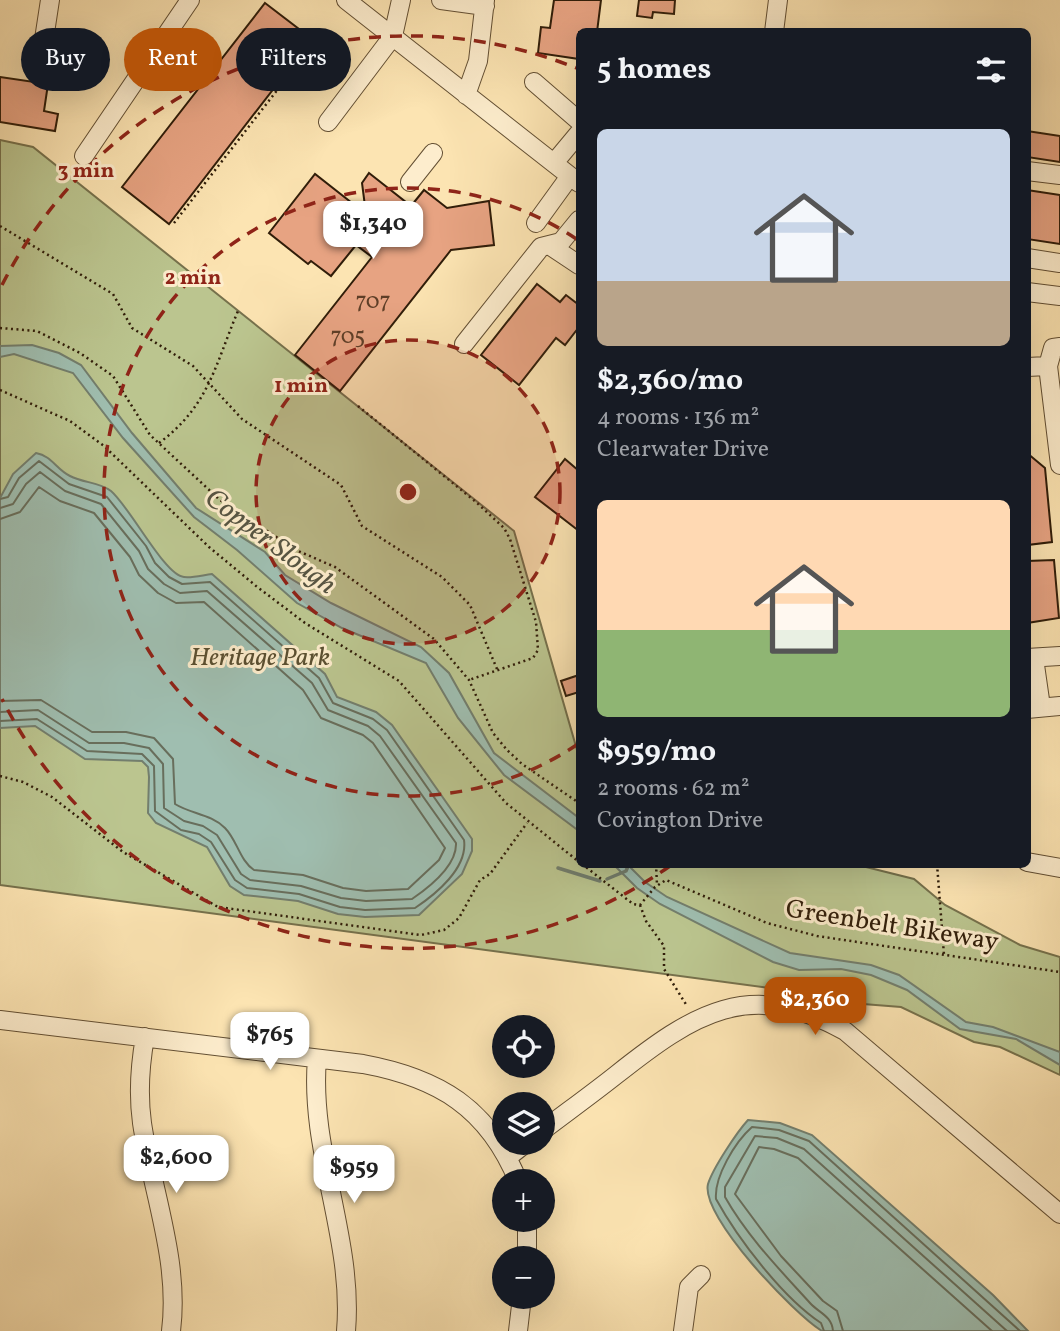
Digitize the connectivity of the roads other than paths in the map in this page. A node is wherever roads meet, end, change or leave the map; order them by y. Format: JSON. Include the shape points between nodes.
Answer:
{"nodes":[{"id":1,"x":50,"y":0,"type":"edge"},
{"id":2,"x":190,"y":0,"type":"edge"},
{"id":3,"x":401,"y":0,"type":"edge"},
{"id":4,"x":441,"y":0,"type":"edge"},
{"id":5,"x":778,"y":0,"type":"edge"},
{"id":6,"x":353,"y":2,"type":"edge"},
{"id":7,"x":485,"y":3,"type":"edge"},
{"id":8,"x":46,"y":28,"type":"edge"},
{"id":9,"x":774,"y":28,"type":"edge"},
{"id":10,"x":393,"y":36,"type":"junction"},
{"id":11,"x":534,"y":82,"type":"dead end"},
{"id":12,"x":466,"y":94,"type":"junction"},
{"id":13,"x":576,"y":118,"type":"edge"},
{"id":14,"x":328,"y":122,"type":"dead end"},
{"id":15,"x":576,"y":137,"type":"edge"},
{"id":16,"x":433,"y":153,"type":"dead end"},
{"id":17,"x":84,"y":156,"type":"dead end"},
{"id":18,"x":554,"y":163,"type":"junction"},
{"id":19,"x":1031,"y":171,"type":"edge"},
{"id":20,"x":1060,"y":175,"type":"edge"},
{"id":21,"x":575,"y":180,"type":"edge"},
{"id":22,"x":410,"y":182,"type":"dead end"},
{"id":23,"x":536,"y":223,"type":"dead end"},
{"id":24,"x":576,"y":224,"type":"edge"},
{"id":25,"x":549,"y":245,"type":"junction"},
{"id":26,"x":1031,"y":259,"type":"edge"},
{"id":27,"x":576,"y":263,"type":"edge"},
{"id":28,"x":1060,"y":263,"type":"edge"},
{"id":29,"x":1031,"y":292,"type":"edge"},
{"id":30,"x":1060,"y":296,"type":"edge"},
{"id":31,"x":464,"y":344,"type":"dead end"},
{"id":32,"x":1060,"y":348,"type":"edge"},
{"id":33,"x":1048,"y":366,"type":"junction"},
{"id":34,"x":1031,"y":367,"type":"edge"},
{"id":35,"x":1060,"y":465,"type":"edge"},
{"id":36,"x":1060,"y":656,"type":"edge"},
{"id":37,"x":1031,"y":658,"type":"edge"},
{"id":38,"x":1060,"y":706,"type":"edge"},
{"id":39,"x":1034,"y":708,"type":"edge"},
{"id":40,"x":1031,"y":863,"type":"edge"},
{"id":41,"x":1060,"y":868,"type":"edge"},
{"id":42,"x":0,"y":1020,"type":"edge"},
{"id":43,"x":145,"y":1037,"type":"junction"},
{"id":44,"x":317,"y":1059,"type":"junction"},
{"id":45,"x":555,"y":1121,"type":"edge"},
{"id":46,"x":511,"y":1155,"type":"edge"},
{"id":47,"x":508,"y":1157,"type":"junction"},
{"id":48,"x":514,"y":1169,"type":"edge"},
{"id":49,"x":1060,"y":1214,"type":"edge"},
{"id":50,"x":701,"y":1275,"type":"dead end"},
{"id":51,"x":521,"y":1309,"type":"edge"},
{"id":52,"x":171,"y":1331,"type":"edge"},
{"id":53,"x":346,"y":1331,"type":"edge"},
{"id":54,"x":518,"y":1331,"type":"edge"},
{"id":55,"x":683,"y":1331,"type":"edge"}],
"edges":[{"from":1,"to":8,"type":"street"},
{"from":2,"to":17,"type":"street"},
{"from":3,"to":10,"type":"street"},
{"from":4,"to":7,"type":"street"},
{"from":5,"to":9,"type":"street"},
{"from":6,"to":10,"type":"street"},
{"from":7,"to":12,"type":"street","via":[[478,61]]},
{"from":10,"to":12,"type":"street"},
{"from":10,"to":14,"type":"street"},
{"from":11,"to":13,"type":"street"},
{"from":12,"to":18,"type":"street"},
{"from":15,"to":18,"type":"street"},
{"from":16,"to":22,"type":"street"},
{"from":18,"to":21,"type":"street"},
{"from":19,"to":20,"type":"street"},
{"from":21,"to":23,"type":"street"},
{"from":24,"to":25,"type":"street","via":[[561,242]]},
{"from":25,"to":27,"type":"street"},
{"from":25,"to":31,"type":"street","via":[[541,247]]},
{"from":26,"to":28,"type":"street"},
{"from":29,"to":30,"type":"street"},
{"from":32,"to":33,"type":"street","via":[[1053,348]]},
{"from":33,"to":34,"type":"street"},
{"from":33,"to":35,"type":"street"},
{"from":36,"to":37,"type":"street"},
{"from":37,"to":39,"type":"street"},
{"from":38,"to":39,"type":"street"},
{"from":40,"to":41,"type":"street"},
{"from":42,"to":43,"type":"street"},
{"from":43,"to":44,"type":"street"},
{"from":43,"to":52,"type":"street","via":[[142,1122],[172,1275]]},
{"from":44,"to":47,"type":"street","via":[[397,1070],[434,1084],[473,1112]]},
{"from":44,"to":53,"type":"street","via":[[316,1104],[348,1283]]},
{"from":45,"to":49,"type":"street","via":[[698,1017],[733,1006],[770,1005],[813,1015],[845,1031]]},
{"from":46,"to":47,"type":"street"},
{"from":47,"to":48,"type":"street"},
{"from":50,"to":55,"type":"street","via":[[689,1287]]},
{"from":51,"to":54,"type":"street"}]}
